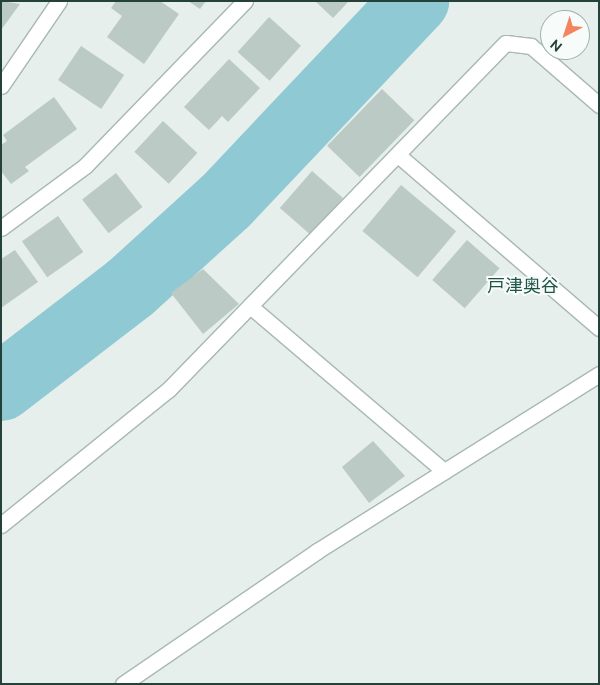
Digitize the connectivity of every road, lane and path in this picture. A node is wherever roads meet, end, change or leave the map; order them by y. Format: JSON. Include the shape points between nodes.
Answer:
{"nodes":[{"id":1,"x":60,"y":1,"type":"edge"},
{"id":2,"x":246,"y":1,"type":"edge"},
{"id":3,"x":1,"y":86,"type":"edge"},
{"id":4,"x":599,"y":105,"type":"edge"},
{"id":5,"x":398,"y":155,"type":"junction"},
{"id":6,"x":2,"y":226,"type":"edge"},
{"id":7,"x":250,"y":306,"type":"junction"},
{"id":8,"x":599,"y":328,"type":"edge"},
{"id":9,"x":599,"y":374,"type":"edge"},
{"id":10,"x":444,"y":472,"type":"junction"},
{"id":11,"x":1,"y":525,"type":"edge"},
{"id":12,"x":123,"y":684,"type":"edge"}],
"edges":[{"from":1,"to":3,"type":"street"},
{"from":2,"to":6,"type":"street","via":[[86,166]]},
{"from":4,"to":5,"type":"street","via":[[531,46],[506,43]]},
{"from":5,"to":7,"type":"street"},
{"from":5,"to":8,"type":"street"},
{"from":7,"to":10,"type":"street"},
{"from":7,"to":11,"type":"street","via":[[168,390]]},
{"from":9,"to":10,"type":"street"},
{"from":10,"to":12,"type":"street","via":[[317,551]]}]}
